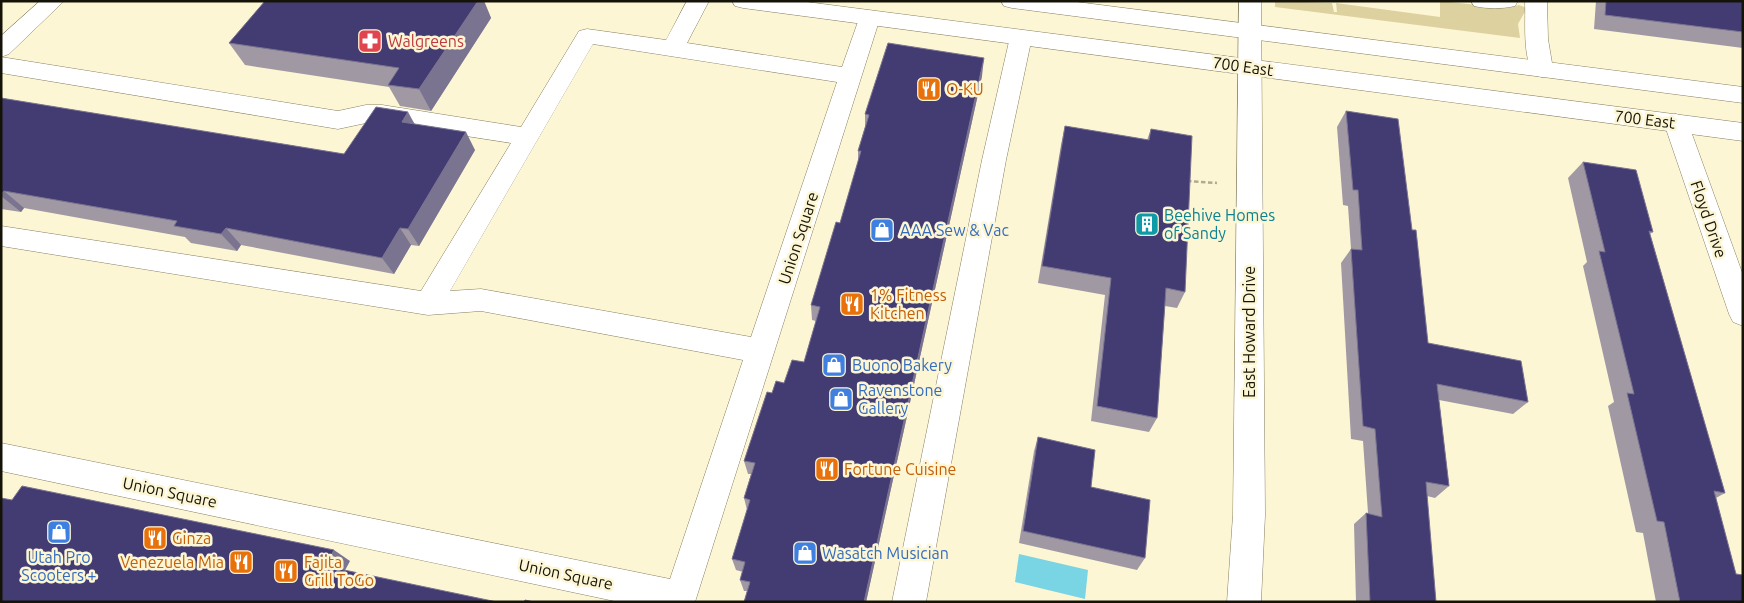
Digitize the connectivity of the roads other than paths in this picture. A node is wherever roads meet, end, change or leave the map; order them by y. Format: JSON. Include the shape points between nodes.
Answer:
{"nodes":[{"id":1,"x":53,"y":1,"type":"edge"},
{"id":2,"x":698,"y":1,"type":"edge"},
{"id":3,"x":743,"y":1,"type":"edge"},
{"id":4,"x":1012,"y":1,"type":"edge"},
{"id":5,"x":1250,"y":1,"type":"edge"},
{"id":6,"x":1482,"y":1,"type":"edge"},
{"id":7,"x":1507,"y":1,"type":"edge"},
{"id":8,"x":1536,"y":1,"type":"edge"},
{"id":9,"x":869,"y":18,"type":"junction"},
{"id":10,"x":1250,"y":32,"type":"junction"},
{"id":11,"x":1021,"y":37,"type":"junction"},
{"id":12,"x":673,"y":48,"type":"junction"},
{"id":13,"x":1,"y":49,"type":"edge"},
{"id":14,"x":1,"y":65,"type":"edge"},
{"id":15,"x":1249,"y":67,"type":"junction"},
{"id":16,"x":1542,"y":69,"type":"junction"},
{"id":17,"x":850,"y":76,"type":"junction"},
{"id":18,"x":1743,"y":95,"type":"edge"},
{"id":19,"x":1676,"y":124,"type":"junction"},
{"id":20,"x":1743,"y":132,"type":"edge"},
{"id":21,"x":527,"y":137,"type":"junction"},
{"id":22,"x":1,"y":236,"type":"edge"},
{"id":23,"x":428,"y":304,"type":"junction"},
{"id":24,"x":1743,"y":314,"type":"edge"},
{"id":25,"x":761,"y":351,"type":"junction"},
{"id":26,"x":1,"y":457,"type":"edge"},
{"id":27,"x":909,"y":602,"type":"edge"},
{"id":28,"x":1244,"y":602,"type":"edge"}],
"edges":[{"from":1,"to":13,"type":"main road"},
{"from":2,"to":12,"type":"main road"},
{"from":3,"to":9,"type":"main road","name":"700 East"},
{"from":4,"to":10,"type":"main road"},
{"from":5,"to":10,"type":"main road","name":"East Howard Drive"},
{"from":6,"to":7,"type":"main road"},
{"from":8,"to":16,"type":"main road","via":[[1536,39]]},
{"from":9,"to":11,"type":"main road","name":"700 East"},
{"from":9,"to":17,"type":"main road","name":"Union Square"},
{"from":10,"to":15,"type":"main road","name":"East Howard Drive"},
{"from":10,"to":16,"type":"main road"},
{"from":11,"to":15,"type":"main road","name":"700 East"},
{"from":11,"to":27,"type":"main road","via":[[994,160]]},
{"from":12,"to":17,"type":"main road"},
{"from":12,"to":21,"type":"main road","via":[[587,36]]},
{"from":14,"to":21,"type":"main road","via":[[338,120],[382,114]]},
{"from":15,"to":19,"type":"main road","name":"700 East"},
{"from":15,"to":28,"type":"main road","name":"East Howard Drive","via":[[1241,148],[1249,516]]},
{"from":16,"to":18,"type":"main road"},
{"from":17,"to":25,"type":"main road","name":"Union Square"},
{"from":19,"to":20,"type":"main road","name":"700 East"},
{"from":19,"to":24,"type":"main road","name":"Floyd Drive"},
{"from":21,"to":23,"type":"main road"},
{"from":22,"to":23,"type":"main road"},
{"from":23,"to":25,"type":"main road","via":[[481,300]]},
{"from":25,"to":26,"type":"main road","name":"Union Square","via":[[680,598]]}]}
